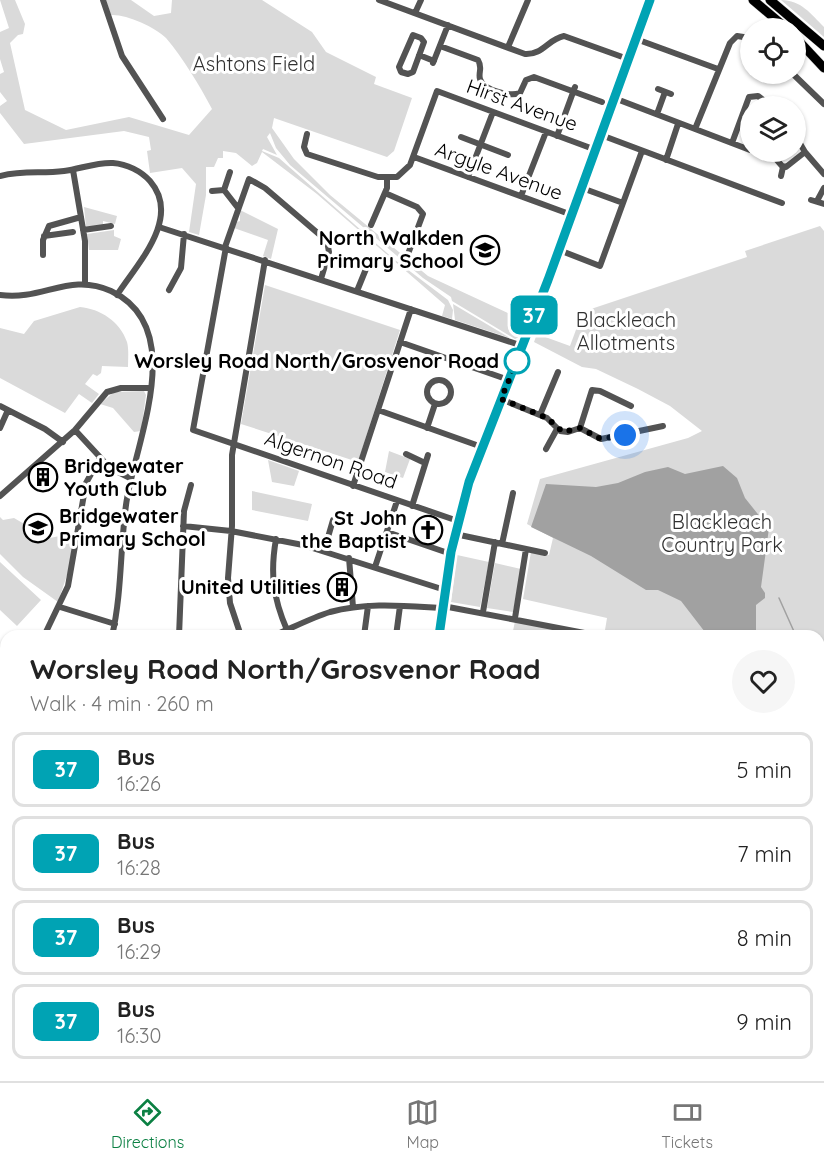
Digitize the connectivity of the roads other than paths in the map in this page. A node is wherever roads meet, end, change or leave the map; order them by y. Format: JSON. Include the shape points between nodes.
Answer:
{"nodes":[{"id":1,"x":103,"y":0,"type":"edge"},
{"id":2,"x":379,"y":0,"type":"edge"},
{"id":3,"x":421,"y":0,"type":"edge"},
{"id":4,"x":528,"y":0,"type":"edge"},
{"id":5,"x":650,"y":0,"type":"edge"},
{"id":6,"x":753,"y":0,"type":"edge"},
{"id":7,"x":770,"y":0,"type":"edge"},
{"id":8,"x":415,"y":13,"type":"junction"},
{"id":9,"x":789,"y":16,"type":"junction"},
{"id":10,"x":774,"y":18,"type":"edge"},
{"id":11,"x":448,"y":25,"type":"junction"},
{"id":12,"x":740,"y":36,"type":"edge"},
{"id":13,"x":636,"y":39,"type":"junction"},
{"id":14,"x":440,"y":46,"type":"junction"},
{"id":15,"x":824,"y":46,"type":"edge"},
{"id":16,"x":507,"y":47,"type":"junction"},
{"id":17,"x":806,"y":49,"type":"edge"},
{"id":18,"x":824,"y":50,"type":"edge"},
{"id":19,"x":419,"y":55,"type":"junction"},
{"id":20,"x":628,"y":59,"type":"junction"},
{"id":21,"x":824,"y":68,"type":"edge"},
{"id":22,"x":717,"y":69,"type":"junction"},
{"id":23,"x":804,"y":84,"type":"edge"},
{"id":24,"x":574,"y":89,"type":"junction"},
{"id":25,"x":665,"y":92,"type":"dead end"},
{"id":26,"x":614,"y":98,"type":"junction"},
{"id":27,"x":602,"y":102,"type":"dead end"},
{"id":28,"x":824,"y":104,"type":"edge"},
{"id":29,"x":493,"y":112,"type":"junction"},
{"id":30,"x":657,"y":114,"type":"junction"},
{"id":31,"x":163,"y":119,"type":"dead end"},
{"id":32,"x":740,"y":121,"type":"edge"},
{"id":33,"x":678,"y":124,"type":"junction"},
{"id":34,"x":695,"y":129,"type":"junction"},
{"id":35,"x":546,"y":132,"type":"junction"},
{"id":36,"x":601,"y":135,"type":"junction"},
{"id":37,"x":557,"y":136,"type":"junction"},
{"id":38,"x":305,"y":137,"type":"dead end"},
{"id":39,"x":461,"y":137,"type":"dead end"},
{"id":40,"x":732,"y":143,"type":"junction"},
{"id":41,"x":481,"y":144,"type":"junction"},
{"id":42,"x":740,"y":146,"type":"edge"},
{"id":43,"x":596,"y":150,"type":"junction"},
{"id":44,"x":642,"y":150,"type":"junction"},
{"id":45,"x":806,"y":153,"type":"edge"},
{"id":46,"x":508,"y":154,"type":"dead end"},
{"id":47,"x":414,"y":157,"type":"junction"},
{"id":48,"x":666,"y":159,"type":"junction"},
{"id":49,"x":779,"y":162,"type":"edge"},
{"id":50,"x":795,"y":162,"type":"edge"},
{"id":51,"x":783,"y":167,"type":"junction"},
{"id":52,"x":73,"y":170,"type":"junction"},
{"id":53,"x":230,"y":172,"type":"dead end"},
{"id":54,"x":824,"y":174,"type":"edge"},
{"id":55,"x":0,"y":176,"type":"edge"},
{"id":56,"x":781,"y":176,"type":"dead end"},
{"id":57,"x":468,"y":177,"type":"junction"},
{"id":58,"x":387,"y":179,"type":"junction"},
{"id":59,"x":582,"y":188,"type":"junction"},
{"id":60,"x":824,"y":188,"type":"edge"},
{"id":61,"x":224,"y":190,"type":"junction"},
{"id":62,"x":212,"y":191,"type":"dead end"},
{"id":63,"x":385,"y":193,"type":"junction"},
{"id":64,"x":521,"y":196,"type":"junction"},
{"id":65,"x":817,"y":202,"type":"edge"},
{"id":66,"x":623,"y":203,"type":"junction"},
{"id":67,"x":782,"y":203,"type":"dead end"},
{"id":68,"x":238,"y":208,"type":"junction"},
{"id":69,"x":572,"y":215,"type":"junction"},
{"id":70,"x":81,"y":217,"type":"junction"},
{"id":71,"x":371,"y":222,"type":"dead end"},
{"id":72,"x":107,"y":225,"type":"dead end"},
{"id":73,"x":159,"y":227,"type":"junction"},
{"id":74,"x":84,"y":230,"type":"junction"},
{"id":75,"x":74,"y":232,"type":"dead end"},
{"id":76,"x":184,"y":234,"type":"junction"},
{"id":77,"x":44,"y":236,"type":"junction"},
{"id":78,"x":226,"y":247,"type":"junction"},
{"id":79,"x":559,"y":250,"type":"junction"},
{"id":80,"x":408,"y":251,"type":"dead end"},
{"id":81,"x":43,"y":255,"type":"dead end"},
{"id":82,"x":266,"y":260,"type":"junction"},
{"id":83,"x":368,"y":264,"type":"dead end"},
{"id":84,"x":321,"y":279,"type":"junction"},
{"id":85,"x":85,"y":284,"type":"junction"},
{"id":86,"x":169,"y":290,"type":"dead end"},
{"id":87,"x":357,"y":291,"type":"junction"},
{"id":88,"x":0,"y":295,"type":"edge"},
{"id":89,"x":117,"y":295,"type":"junction"},
{"id":90,"x":411,"y":309,"type":"junction"},
{"id":91,"x":400,"y":342,"type":"junction"},
{"id":92,"x":523,"y":344,"type":"junction"},
{"id":93,"x":557,"y":372,"type":"dead end"},
{"id":94,"x":509,"y":380,"type":"junction"},
{"id":95,"x":150,"y":388,"type":"junction"},
{"id":96,"x":501,"y":399,"type":"junction"},
{"id":97,"x":435,"y":404,"type":"junction"},
{"id":98,"x":0,"y":406,"type":"edge"},
{"id":99,"x":631,"y":406,"type":"dead end"},
{"id":100,"x":8,"y":410,"type":"junction"},
{"id":101,"x":378,"y":410,"type":"junction"},
{"id":102,"x":540,"y":414,"type":"junction"},
{"id":103,"x":663,"y":426,"type":"dead end"},
{"id":104,"x":0,"y":428,"type":"edge"},
{"id":105,"x":427,"y":428,"type":"junction"},
{"id":106,"x":580,"y":428,"type":"junction"},
{"id":107,"x":557,"y":429,"type":"junction"},
{"id":108,"x":75,"y":430,"type":"junction"},
{"id":109,"x":63,"y":442,"type":"junction"},
{"id":110,"x":233,"y":444,"type":"junction"},
{"id":111,"x":482,"y":447,"type":"junction"},
{"id":112,"x":546,"y":450,"type":"dead end"},
{"id":113,"x":409,"y":452,"type":"dead end"},
{"id":114,"x":428,"y":455,"type":"dead end"},
{"id":115,"x":100,"y":458,"type":"junction"},
{"id":116,"x":425,"y":463,"type":"junction"},
{"id":117,"x":130,"y":478,"type":"junction"},
{"id":118,"x":191,"y":485,"type":"dead end"},
{"id":119,"x":353,"y":486,"type":"junction"},
{"id":120,"x":513,"y":493,"type":"dead end"},
{"id":121,"x":0,"y":496,"type":"edge"},
{"id":122,"x":397,"y":501,"type":"junction"},
{"id":123,"x":412,"y":506,"type":"junction"},
{"id":124,"x":333,"y":520,"type":"dead end"},
{"id":125,"x":458,"y":522,"type":"junction"},
{"id":126,"x":183,"y":526,"type":"junction"},
{"id":127,"x":231,"y":531,"type":"junction"},
{"id":128,"x":387,"y":532,"type":"junction"},
{"id":129,"x":455,"y":534,"type":"junction"},
{"id":130,"x":276,"y":538,"type":"junction"},
{"id":131,"x":498,"y":543,"type":"junction"},
{"id":132,"x":526,"y":549,"type":"junction"},
{"id":133,"x":324,"y":550,"type":"junction"},
{"id":134,"x":545,"y":553,"type":"dead end"},
{"id":135,"x":451,"y":554,"type":"junction"},
{"id":136,"x":349,"y":558,"type":"junction"},
{"id":137,"x":375,"y":567,"type":"junction"},
{"id":138,"x":445,"y":590,"type":"junction"},
{"id":139,"x":368,"y":606,"type":"junction"},
{"id":140,"x":400,"y":606,"type":"junction"},
{"id":141,"x":60,"y":607,"type":"junction"},
{"id":142,"x":353,"y":607,"type":"junction"},
{"id":143,"x":443,"y":607,"type":"junction"},
{"id":144,"x":483,"y":612,"type":"junction"},
{"id":145,"x":515,"y":618,"type":"junction"},
{"id":146,"x":115,"y":624,"type":"junction"},
{"id":147,"x":47,"y":630,"type":"edge"},
{"id":148,"x":114,"y":630,"type":"edge"},
{"id":149,"x":179,"y":630,"type":"edge"},
{"id":150,"x":239,"y":630,"type":"edge"},
{"id":151,"x":287,"y":630,"type":"joint"},
{"id":152,"x":365,"y":630,"type":"edge"},
{"id":153,"x":398,"y":630,"type":"edge"},
{"id":154,"x":441,"y":630,"type":"edge"},
{"id":155,"x":569,"y":630,"type":"edge"}],
"edges":[{"from":1,"to":31,"type":"street","via":[[122,56]]},
{"from":2,"to":8,"type":"street"},
{"from":3,"to":8,"type":"street"},
{"from":4,"to":16,"type":"street"},
{"from":5,"to":13,"type":"main road"},
{"from":6,"to":10,"type":"highway"},
{"from":7,"to":9,"type":"highway"},
{"from":8,"to":11,"type":"street"},
{"from":9,"to":15,"type":"highway"},
{"from":9,"to":18,"type":"highway"},
{"from":11,"to":14,"type":"street"},
{"from":11,"to":16,"type":"street"},
{"from":12,"to":22,"type":"street","via":[[733,39]]},
{"from":13,"to":20,"type":"main road"},
{"from":13,"to":22,"type":"street"},
{"from":14,"to":19,"type":"street","via":[[434,62]]},
{"from":14,"to":24,"type":"street","via":[[475,58],[481,66],[482,83],[510,95],[520,93],[526,80],[534,77]]},
{"from":16,"to":20,"type":"street","via":[[534,54],[564,36]]},
{"from":17,"to":21,"type":"highway"},
{"from":19,"to":19,"type":"street","via":[[411,74],[400,71],[413,35],[423,40]]},
{"from":20,"to":26,"type":"main road"},
{"from":22,"to":34,"type":"street"},
{"from":23,"to":28,"type":"street"},
{"from":24,"to":27,"type":"street"},
{"from":24,"to":37,"type":"street"},
{"from":25,"to":30,"type":"street"},
{"from":26,"to":30,"type":"street"},
{"from":26,"to":36,"type":"main road"},
{"from":29,"to":35,"type":"street","name":"Hirst Avenue"},
{"from":29,"to":41,"type":"street"},
{"from":29,"to":47,"type":"street","name":"Hirst Avenue","via":[[437,91]]},
{"from":30,"to":33,"type":"street"},
{"from":32,"to":40,"type":"street"},
{"from":33,"to":34,"type":"street"},
{"from":33,"to":48,"type":"street"},
{"from":34,"to":40,"type":"street"},
{"from":35,"to":37,"type":"street","name":"Hirst Avenue"},
{"from":35,"to":64,"type":"street"},
{"from":36,"to":43,"type":"main road"},
{"from":36,"to":44,"type":"street"},
{"from":37,"to":43,"type":"street","name":"Hirst Avenue"},
{"from":38,"to":58,"type":"street","via":[[304,150],[309,155]]},
{"from":39,"to":41,"type":"street"},
{"from":40,"to":42,"type":"street"},
{"from":41,"to":46,"type":"street"},
{"from":41,"to":57,"type":"street"},
{"from":43,"to":59,"type":"main road"},
{"from":44,"to":48,"type":"street"},
{"from":44,"to":66,"type":"street"},
{"from":45,"to":54,"type":"street"},
{"from":47,"to":57,"type":"street","name":"Argyle Avenue"},
{"from":47,"to":58,"type":"street","via":[[404,173]]},
{"from":48,"to":67,"type":"street"},
{"from":49,"to":51,"type":"street"},
{"from":50,"to":51,"type":"street"},
{"from":51,"to":56,"type":"street"},
{"from":52,"to":55,"type":"street","via":[[29,170]]},
{"from":52,"to":70,"type":"street"},
{"from":52,"to":73,"type":"street","via":[[113,163],[144,175],[157,193]]},
{"from":53,"to":61,"type":"street"},
{"from":57,"to":64,"type":"street","name":"Argyle Avenue"},
{"from":58,"to":63,"type":"street"},
{"from":59,"to":66,"type":"street"},
{"from":59,"to":69,"type":"main road"},
{"from":60,"to":65,"type":"street"},
{"from":61,"to":62,"type":"street"},
{"from":61,"to":68,"type":"street"},
{"from":63,"to":71,"type":"street"},
{"from":63,"to":80,"type":"street","via":[[417,207],[423,214]]},
{"from":64,"to":69,"type":"street","name":"Argyle Avenue"},
{"from":66,"to":79,"type":"street","via":[[600,266]]},
{"from":68,"to":78,"type":"street"},
{"from":68,"to":84,"type":"street","via":[[249,178],[327,241],[329,252]]},
{"from":69,"to":79,"type":"main road"},
{"from":70,"to":74,"type":"street"},
{"from":70,"to":77,"type":"street","via":[[44,226]]},
{"from":72,"to":74,"type":"street"},
{"from":73,"to":76,"type":"street"},
{"from":73,"to":89,"type":"street"},
{"from":74,"to":85,"type":"street"},
{"from":75,"to":77,"type":"street"},
{"from":76,"to":78,"type":"street"},
{"from":76,"to":86,"type":"street","via":[[182,268]]},
{"from":77,"to":81,"type":"street"},
{"from":78,"to":82,"type":"street"},
{"from":78,"to":110,"type":"street","name":"Algernon Road","via":[[193,430]]},
{"from":79,"to":92,"type":"main road"},
{"from":82,"to":84,"type":"street"},
{"from":82,"to":110,"type":"street"},
{"from":83,"to":87,"type":"street"},
{"from":84,"to":87,"type":"street"},
{"from":85,"to":88,"type":"street","via":[[63,285],[22,297]]},
{"from":85,"to":89,"type":"street"},
{"from":87,"to":90,"type":"street"},
{"from":89,"to":95,"type":"street","via":[[134,309],[149,335]]},
{"from":90,"to":91,"type":"street"},
{"from":90,"to":92,"type":"street"},
{"from":91,"to":94,"type":"street"},
{"from":91,"to":101,"type":"street"},
{"from":92,"to":94,"type":"main road"},
{"from":93,"to":102,"type":"street"},
{"from":94,"to":96,"type":"main road"},
{"from":95,"to":108,"type":"street","via":[[107,392]]},
{"from":95,"to":117,"type":"street","via":[[145,433]]},
{"from":96,"to":102,"type":"street"},
{"from":96,"to":111,"type":"main road"},
{"from":97,"to":97,"type":"street","via":[[427,398],[435,379],[451,386],[446,401]]},
{"from":97,"to":105,"type":"street"},
{"from":98,"to":100,"type":"street"},
{"from":99,"to":106,"type":"street","via":[[591,388]]},
{"from":100,"to":104,"type":"street"},
{"from":100,"to":109,"type":"street","via":[[49,430]]},
{"from":101,"to":105,"type":"street"},
{"from":101,"to":119,"type":"street"},
{"from":102,"to":107,"type":"street"},
{"from":103,"to":106,"type":"street","via":[[653,424],[644,431],[601,439]]},
{"from":105,"to":111,"type":"street"},
{"from":106,"to":107,"type":"street","via":[[568,432]]},
{"from":107,"to":112,"type":"street"},
{"from":108,"to":109,"type":"street"},
{"from":108,"to":115,"type":"street"},
{"from":109,"to":121,"type":"street"},
{"from":110,"to":119,"type":"street","name":"Algernon Road"},
{"from":110,"to":127,"type":"street"},
{"from":111,"to":125,"type":"main road"},
{"from":113,"to":116,"type":"street"},
{"from":114,"to":116,"type":"street"},
{"from":115,"to":117,"type":"street","via":[[113,471]]},
{"from":115,"to":141,"type":"street","via":[[86,483],[72,572]]},
{"from":116,"to":123,"type":"street"},
{"from":117,"to":146,"type":"street"},
{"from":118,"to":126,"type":"street"},
{"from":119,"to":122,"type":"street","name":"Algernon Road"},
{"from":120,"to":131,"type":"street"},
{"from":122,"to":123,"type":"street","name":"Algernon Road"},
{"from":122,"to":128,"type":"street"},
{"from":123,"to":125,"type":"street","name":"Algernon Road"},
{"from":124,"to":133,"type":"street"},
{"from":125,"to":129,"type":"main road"},
{"from":126,"to":127,"type":"street"},
{"from":126,"to":149,"type":"street"},
{"from":127,"to":130,"type":"street"},
{"from":127,"to":150,"type":"street","via":[[228,591]]},
{"from":128,"to":135,"type":"street"},
{"from":128,"to":137,"type":"street"},
{"from":129,"to":131,"type":"street"},
{"from":129,"to":135,"type":"main road"},
{"from":130,"to":133,"type":"street"},
{"from":130,"to":151,"type":"street","via":[[272,581]]},
{"from":131,"to":132,"type":"street"},
{"from":131,"to":144,"type":"street"},
{"from":132,"to":134,"type":"street"},
{"from":132,"to":145,"type":"street"},
{"from":133,"to":136,"type":"street"},
{"from":135,"to":138,"type":"main road"},
{"from":136,"to":137,"type":"street"},
{"from":136,"to":142,"type":"street"},
{"from":137,"to":138,"type":"street"},
{"from":138,"to":143,"type":"main road"},
{"from":139,"to":140,"type":"street"},
{"from":139,"to":142,"type":"street"},
{"from":139,"to":152,"type":"street"},
{"from":140,"to":143,"type":"street"},
{"from":140,"to":153,"type":"street"},
{"from":141,"to":146,"type":"street"},
{"from":141,"to":147,"type":"street"},
{"from":142,"to":151,"type":"street","via":[[323,614]]},
{"from":143,"to":144,"type":"street"},
{"from":143,"to":154,"type":"main road"},
{"from":144,"to":145,"type":"street"},
{"from":145,"to":155,"type":"street"},
{"from":146,"to":148,"type":"street"}]}
